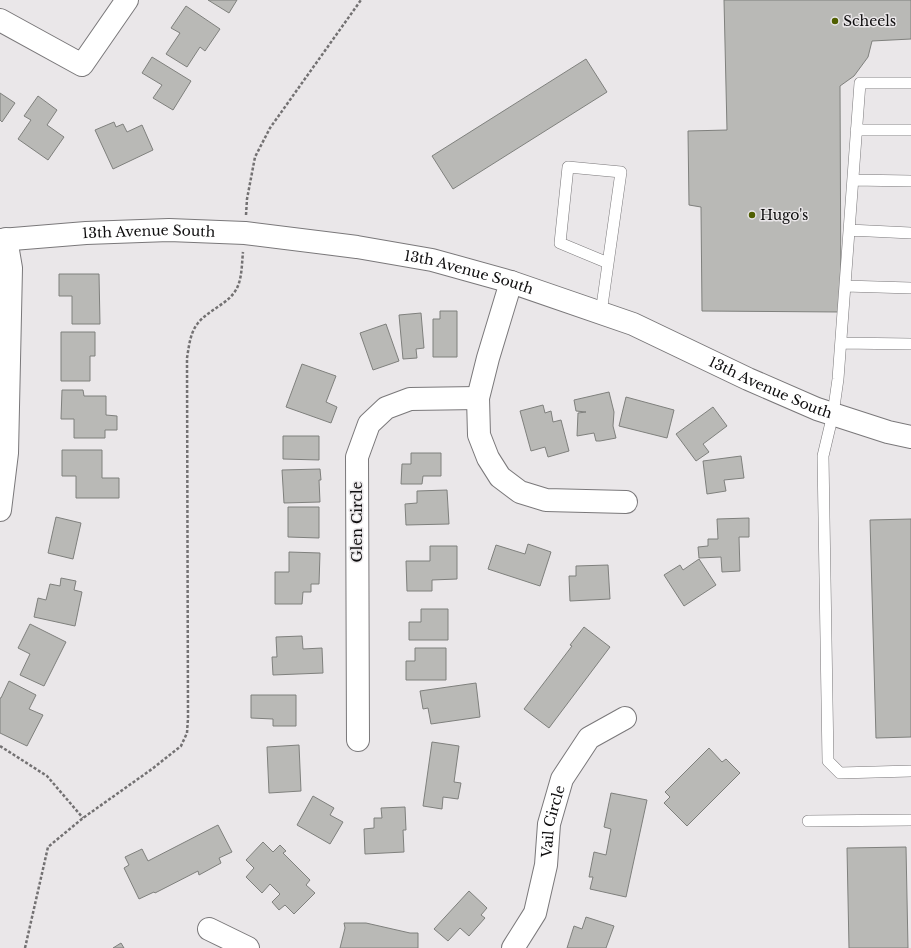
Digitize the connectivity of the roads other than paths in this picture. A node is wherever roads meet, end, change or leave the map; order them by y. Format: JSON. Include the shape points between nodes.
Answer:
{"nodes":[{"id":1,"x":127,"y":0,"type":"edge"},
{"id":2,"x":0,"y":20,"type":"edge"},
{"id":3,"x":911,"y":83,"type":"edge"},
{"id":4,"x":856,"y":130,"type":"junction"},
{"id":5,"x":911,"y":130,"type":"edge"},
{"id":6,"x":853,"y":180,"type":"junction"},
{"id":7,"x":911,"y":181,"type":"edge"},
{"id":8,"x":849,"y":230,"type":"junction"},
{"id":9,"x":911,"y":233,"type":"edge"},
{"id":10,"x":3,"y":240,"type":"edge"},
{"id":11,"x":608,"y":262,"type":"junction"},
{"id":12,"x":511,"y":282,"type":"junction"},
{"id":13,"x":845,"y":286,"type":"junction"},
{"id":14,"x":911,"y":288,"type":"edge"},
{"id":15,"x":601,"y":313,"type":"junction"},
{"id":16,"x":841,"y":343,"type":"junction"},
{"id":17,"x":911,"y":344,"type":"edge"},
{"id":18,"x":478,"y":398,"type":"junction"},
{"id":19,"x":833,"y":414,"type":"junction"},
{"id":20,"x":911,"y":437,"type":"edge"},
{"id":21,"x":626,"y":502,"type":"dead end"},
{"id":22,"x":0,"y":510,"type":"edge"},
{"id":23,"x":625,"y":718,"type":"dead end"},
{"id":24,"x":358,"y":740,"type":"dead end"},
{"id":25,"x":911,"y":771,"type":"edge"},
{"id":26,"x":911,"y":820,"type":"edge"},
{"id":27,"x":808,"y":821,"type":"dead end"},
{"id":28,"x":209,"y":929,"type":"dead end"},
{"id":29,"x":248,"y":948,"type":"edge"},
{"id":30,"x":513,"y":948,"type":"edge"}],
"edges":[{"from":1,"to":2,"type":"street","via":[[82,65]]},
{"from":3,"to":4,"type":"lane","via":[[860,83]]},
{"from":4,"to":5,"type":"lane"},
{"from":4,"to":6,"type":"lane"},
{"from":6,"to":7,"type":"lane"},
{"from":6,"to":8,"type":"lane"},
{"from":8,"to":9,"type":"lane"},
{"from":8,"to":13,"type":"lane"},
{"from":10,"to":12,"type":"street","name":"13th Avenue South","via":[[169,230],[245,233],[357,247],[432,260]]},
{"from":10,"to":22,"type":"street","via":[[11,268],[7,453]]},
{"from":11,"to":11,"type":"lane","via":[[621,172],[568,168],[560,243]]},
{"from":11,"to":15,"type":"lane"},
{"from":12,"to":15,"type":"street","name":"13th Avenue South"},
{"from":12,"to":18,"type":"street"},
{"from":13,"to":14,"type":"lane"},
{"from":13,"to":16,"type":"lane"},
{"from":15,"to":19,"type":"street","name":"13th Avenue South","via":[[633,324],[748,379]]},
{"from":16,"to":17,"type":"lane"},
{"from":16,"to":19,"type":"lane"},
{"from":18,"to":21,"type":"street","via":[[479,436],[488,458],[500,477],[520,492],[546,500]]},
{"from":18,"to":24,"type":"street","name":"Glen Circle","via":[[410,399],[386,408],[369,424],[357,457]]},
{"from":19,"to":20,"type":"street","name":"13th Avenue South"},
{"from":19,"to":25,"type":"lane","via":[[823,456],[828,762],[840,773]]},
{"from":23,"to":30,"type":"street","name":"Vail Circle","via":[[589,738],[562,779],[549,824],[546,865],[535,913]]},
{"from":26,"to":27,"type":"lane"},
{"from":28,"to":29,"type":"street"}]}
